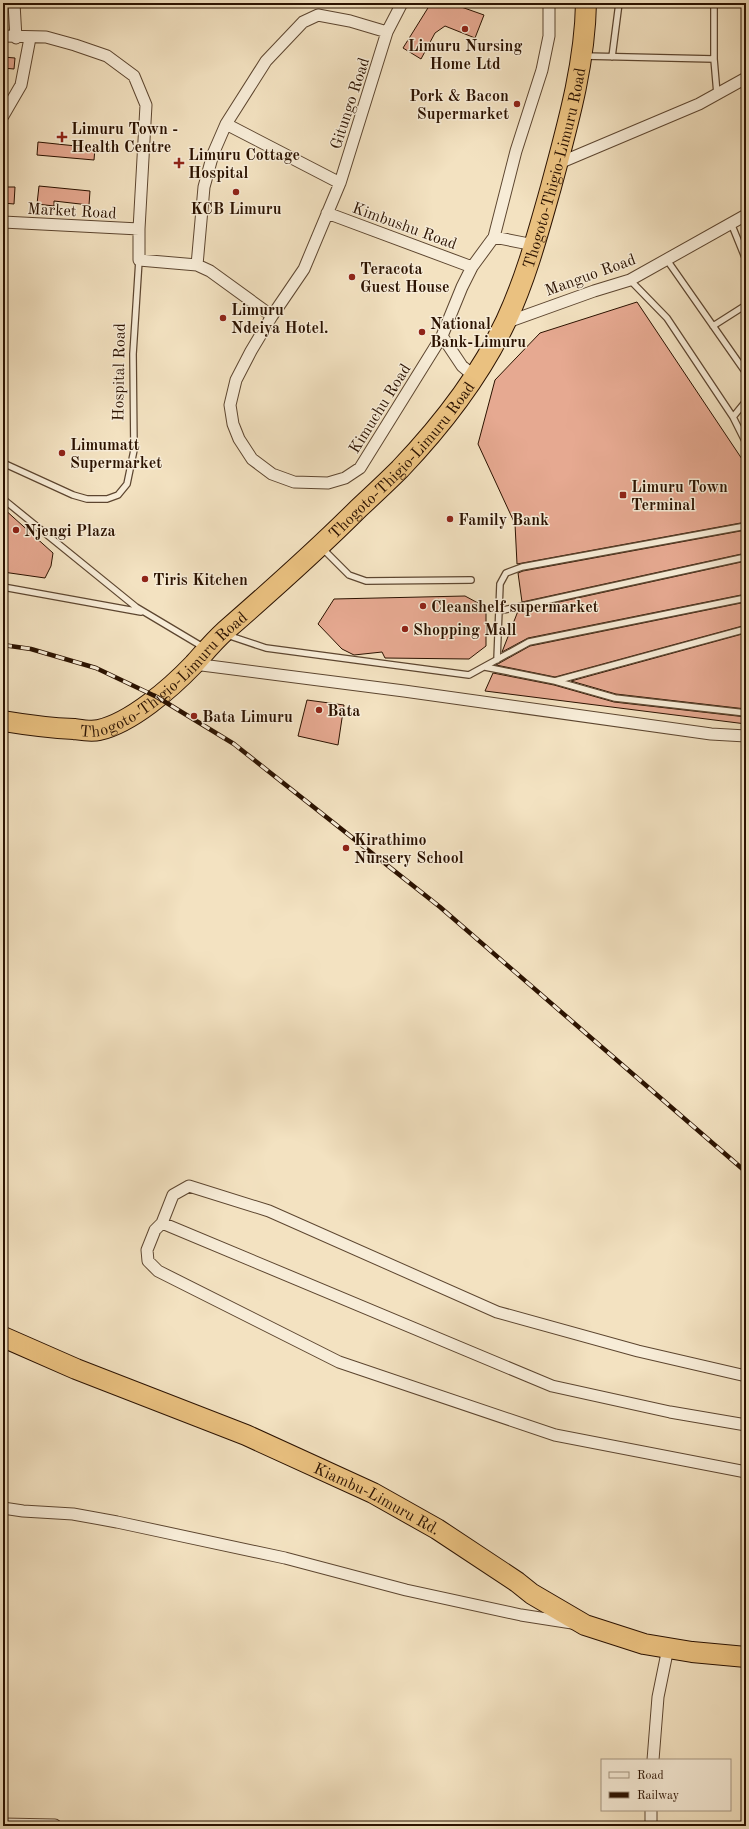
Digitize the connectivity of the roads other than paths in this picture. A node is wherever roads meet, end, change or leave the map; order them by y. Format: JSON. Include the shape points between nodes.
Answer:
{"nodes":[{"id":1,"x":14,"y":3,"type":"edge"},
{"id":2,"x":402,"y":3,"type":"edge"},
{"id":3,"x":549,"y":3,"type":"edge"},
{"id":4,"x":586,"y":3,"type":"edge"},
{"id":5,"x":619,"y":3,"type":"edge"},
{"id":6,"x":714,"y":3,"type":"edge"},
{"id":7,"x":387,"y":32,"type":"junction"},
{"id":8,"x":3,"y":36,"type":"edge"},
{"id":9,"x":16,"y":38,"type":"junction"},
{"id":10,"x":30,"y":38,"type":"junction"},
{"id":11,"x":582,"y":56,"type":"junction"},
{"id":12,"x":612,"y":57,"type":"junction"},
{"id":13,"x":714,"y":60,"type":"junction"},
{"id":14,"x":746,"y":78,"type":"edge"},
{"id":15,"x":717,"y":94,"type":"junction"},
{"id":16,"x":3,"y":116,"type":"edge"},
{"id":17,"x":226,"y":124,"type":"junction"},
{"id":18,"x":557,"y":164,"type":"junction"},
{"id":19,"x":340,"y":183,"type":"junction"},
{"id":20,"x":327,"y":213,"type":"junction"},
{"id":21,"x":746,"y":215,"type":"edge"},
{"id":22,"x":3,"y":222,"type":"edge"},
{"id":23,"x":731,"y":223,"type":"junction"},
{"id":24,"x":139,"y":229,"type":"junction"},
{"id":25,"x":494,"y":237,"type":"junction"},
{"id":26,"x":534,"y":245,"type":"junction"},
{"id":27,"x":139,"y":260,"type":"junction"},
{"id":28,"x":667,"y":260,"type":"junction"},
{"id":29,"x":746,"y":260,"type":"edge"},
{"id":30,"x":197,"y":264,"type":"junction"},
{"id":31,"x":472,"y":267,"type":"junction"},
{"id":32,"x":630,"y":280,"type":"junction"},
{"id":33,"x":746,"y":305,"type":"edge"},
{"id":34,"x":272,"y":316,"type":"junction"},
{"id":35,"x":505,"y":323,"type":"junction"},
{"id":36,"x":713,"y":326,"type":"junction"},
{"id":37,"x":442,"y":336,"type":"junction"},
{"id":38,"x":746,"y":373,"type":"edge"},
{"id":39,"x":474,"y":376,"type":"junction"},
{"id":40,"x":746,"y":401,"type":"edge"},
{"id":41,"x":733,"y":417,"type":"junction"},
{"id":42,"x":746,"y":443,"type":"edge"},
{"id":43,"x":3,"y":463,"type":"edge"},
{"id":44,"x":3,"y":499,"type":"edge"},
{"id":45,"x":746,"y":526,"type":"edge"},
{"id":46,"x":320,"y":547,"type":"junction"},
{"id":47,"x":746,"y":557,"type":"edge"},
{"id":48,"x":471,"y":580,"type":"dead end"},
{"id":49,"x":3,"y":587,"type":"edge"},
{"id":50,"x":746,"y":598,"type":"edge"},
{"id":51,"x":498,"y":611,"type":"junction"},
{"id":52,"x":145,"y":613,"type":"junction"},
{"id":53,"x":746,"y":629,"type":"edge"},
{"id":54,"x":223,"y":633,"type":"junction"},
{"id":55,"x":206,"y":649,"type":"junction"},
{"id":56,"x":496,"y":660,"type":"junction"},
{"id":57,"x":194,"y":664,"type":"junction"},
{"id":58,"x":485,"y":666,"type":"junction"},
{"id":59,"x":555,"y":681,"type":"junction"},
{"id":60,"x":746,"y":713,"type":"edge"},
{"id":61,"x":3,"y":721,"type":"edge"},
{"id":62,"x":746,"y":736,"type":"edge"},
{"id":63,"x":162,"y":1223,"type":"junction"},
{"id":64,"x":3,"y":1337,"type":"edge"},
{"id":65,"x":746,"y":1376,"type":"edge"},
{"id":66,"x":746,"y":1425,"type":"edge"},
{"id":67,"x":746,"y":1472,"type":"edge"},
{"id":68,"x":3,"y":1508,"type":"edge"},
{"id":69,"x":585,"y":1624,"type":"junction"},
{"id":70,"x":668,"y":1648,"type":"junction"},
{"id":71,"x":746,"y":1657,"type":"edge"},
{"id":72,"x":653,"y":1759,"type":"edge"},
{"id":73,"x":651,"y":1811,"type":"edge"},
{"id":74,"x":3,"y":1824,"type":"edge"},
{"id":75,"x":55,"y":1824,"type":"dead end"},
{"id":76,"x":651,"y":1826,"type":"edge"}],
"edges":[{"from":1,"to":9,"type":"street"},
{"from":2,"to":7,"type":"street","name":"Gitungo Road"},
{"from":3,"to":25,"type":"street","name":"Kimuchu Road","via":[[549,36],[542,70],[516,151]]},
{"from":4,"to":11,"type":"highway","name":"Thogoto-Thigio-Limuru Road"},
{"from":5,"to":12,"type":"lane"},
{"from":6,"to":13,"type":"lane"},
{"from":7,"to":17,"type":"street","via":[[318,15],[303,22],[266,61]]},
{"from":7,"to":19,"type":"street","name":"Gitungo Road"},
{"from":8,"to":9,"type":"street","name":"Hospital Road"},
{"from":9,"to":10,"type":"street","name":"Hospital Road"},
{"from":10,"to":16,"type":"street","via":[[21,85]]},
{"from":10,"to":24,"type":"street","name":"Hospital Road","via":[[46,38],[107,56],[134,76],[146,104]]},
{"from":11,"to":12,"type":"lane"},
{"from":11,"to":18,"type":"highway","name":"Thogoto-Thigio-Limuru Road"},
{"from":12,"to":13,"type":"lane"},
{"from":13,"to":15,"type":"lane"},
{"from":14,"to":15,"type":"street"},
{"from":15,"to":18,"type":"street"},
{"from":17,"to":19,"type":"street"},
{"from":17,"to":30,"type":"street","via":[[213,154],[204,187]]},
{"from":18,"to":26,"type":"highway","name":"Thogoto-Thigio-Limuru Road"},
{"from":19,"to":20,"type":"street","name":"Gitungo Road"},
{"from":20,"to":31,"type":"street","name":"Kimbushu Road"},
{"from":20,"to":34,"type":"street","name":"Kimuchu Road","via":[[304,269]]},
{"from":21,"to":23,"type":"street","name":"Manguo Road"},
{"from":22,"to":24,"type":"street","name":"Market Road"},
{"from":23,"to":28,"type":"street","name":"Manguo Road"},
{"from":23,"to":29,"type":"lane"},
{"from":24,"to":27,"type":"street","name":"Hospital Road"},
{"from":25,"to":26,"type":"street"},
{"from":25,"to":31,"type":"street","name":"Kimuchu Road"},
{"from":26,"to":35,"type":"highway","name":"Thogoto-Thigio-Limuru Road"},
{"from":27,"to":30,"type":"street"},
{"from":27,"to":43,"type":"lane","name":"Hospital Road","via":[[133,354],[134,450],[126,484],[118,495],[107,499],[87,499]]},
{"from":28,"to":32,"type":"street","name":"Manguo Road"},
{"from":28,"to":36,"type":"lane"},
{"from":30,"to":34,"type":"street"},
{"from":31,"to":37,"type":"street","name":"Kimuchu Road"},
{"from":32,"to":35,"type":"street","name":"Manguo Road","via":[[594,290]]},
{"from":32,"to":41,"type":"lane","via":[[667,318]]},
{"from":33,"to":36,"type":"lane"},
{"from":34,"to":37,"type":"street","name":"Kimuchu Road","via":[[236,380],[230,405],[239,440],[252,459],[272,474],[294,482],[328,483],[345,478],[360,468]]},
{"from":35,"to":39,"type":"highway","name":"Thogoto-Thigio-Limuru Road"},
{"from":36,"to":38,"type":"lane"},
{"from":37,"to":39,"type":"street","via":[[462,366]]},
{"from":39,"to":46,"type":"highway","name":"Thogoto-Thigio-Limuru Road","via":[[399,470]]},
{"from":40,"to":41,"type":"lane"},
{"from":41,"to":42,"type":"lane"},
{"from":44,"to":52,"type":"lane"},
{"from":45,"to":51,"type":"lane","via":[[522,567],[506,573],[500,584]]},
{"from":46,"to":48,"type":"lane","via":[[349,575],[366,581]]},
{"from":46,"to":54,"type":"highway","name":"Thogoto-Thigio-Limuru Road"},
{"from":47,"to":51,"type":"lane"},
{"from":49,"to":52,"type":"lane"},
{"from":50,"to":56,"type":"lane","via":[[529,642]]},
{"from":51,"to":56,"type":"lane"},
{"from":52,"to":55,"type":"lane"},
{"from":53,"to":59,"type":"lane"},
{"from":54,"to":55,"type":"highway","name":"Thogoto-Thigio-Limuru Road"},
{"from":54,"to":58,"type":"lane","via":[[266,648],[469,675]]},
{"from":55,"to":57,"type":"highway","name":"Thogoto-Thigio-Limuru Road"},
{"from":56,"to":58,"type":"lane"},
{"from":57,"to":61,"type":"highway","name":"Thogoto-Thigio-Limuru Road","via":[[136,714],[97,731]]},
{"from":57,"to":62,"type":"street","via":[[711,734]]},
{"from":58,"to":59,"type":"lane"},
{"from":59,"to":60,"type":"lane","via":[[615,698]]},
{"from":63,"to":65,"type":"street","via":[[173,1195],[189,1186],[269,1211],[497,1312],[638,1351]]},
{"from":63,"to":66,"type":"street","via":[[552,1386],[670,1412]]},
{"from":63,"to":67,"type":"street","via":[[155,1230],[146,1250],[148,1261],[158,1270],[339,1362],[555,1435]]},
{"from":64,"to":69,"type":"highway","name":"Kiambu-Limuru Rd.","via":[[76,1369],[246,1435],[372,1493],[437,1528],[532,1594]]},
{"from":68,"to":69,"type":"street","via":[[73,1514],[117,1522],[285,1558],[466,1603],[522,1615]]},
{"from":69,"to":70,"type":"highway","name":"Kiambu-Limuru Rd.","via":[[637,1642]]},
{"from":70,"to":71,"type":"highway","name":"Kiambu-Limuru Rd."},
{"from":70,"to":72,"type":"street","via":[[658,1698]]},
{"from":73,"to":76,"type":"street"},
{"from":74,"to":75,"type":"street"}]}
